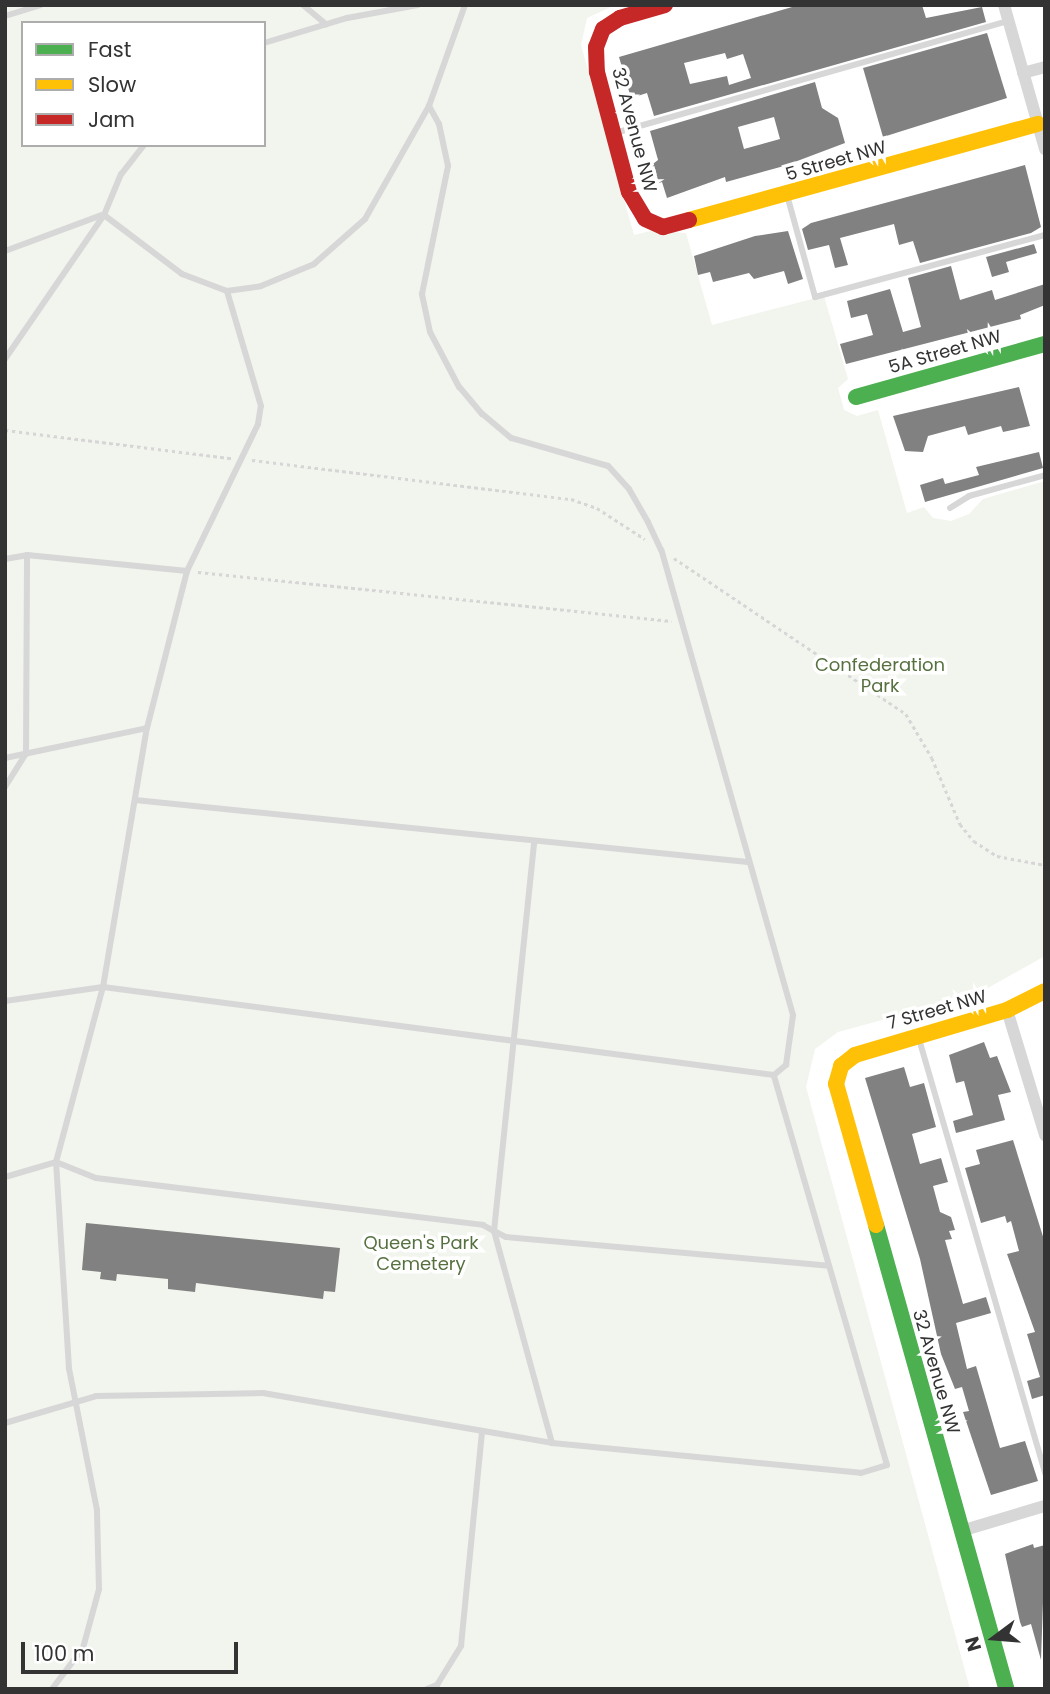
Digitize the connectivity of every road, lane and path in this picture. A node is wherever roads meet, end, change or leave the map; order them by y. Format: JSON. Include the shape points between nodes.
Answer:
{"nodes":[{"id":1,"x":40,"y":5,"type":"edge"},
{"id":2,"x":303,"y":5,"type":"edge"},
{"id":3,"x":418,"y":5,"type":"edge"},
{"id":4,"x":466,"y":5,"type":"edge"},
{"id":5,"x":665,"y":5,"type":"edge"},
{"id":6,"x":1004,"y":5,"type":"edge"},
{"id":7,"x":627,"y":10,"type":"edge"},
{"id":8,"x":5,"y":16,"type":"edge"},
{"id":9,"x":1009,"y":21,"type":"junction"},
{"id":10,"x":326,"y":24,"type":"junction"},
{"id":11,"x":266,"y":42,"type":"edge"},
{"id":12,"x":1045,"y":66,"type":"edge"},
{"id":13,"x":1023,"y":73,"type":"junction"},
{"id":14,"x":429,"y":106,"type":"junction"},
{"id":15,"x":1038,"y":124,"type":"junction"},
{"id":16,"x":614,"y":134,"type":"junction"},
{"id":17,"x":142,"y":147,"type":"edge"},
{"id":18,"x":1045,"y":149,"type":"edge"},
{"id":19,"x":787,"y":195,"type":"junction"},
{"id":20,"x":104,"y":215,"type":"junction"},
{"id":21,"x":645,"y":219,"type":"joint"},
{"id":22,"x":1045,"y":235,"type":"edge"},
{"id":23,"x":5,"y":251,"type":"edge"},
{"id":24,"x":227,"y":291,"type":"junction"},
{"id":25,"x":1045,"y":344,"type":"edge"},
{"id":26,"x":5,"y":359,"type":"edge"},
{"id":27,"x":856,"y":397,"type":"dead end"},
{"id":28,"x":5,"y":430,"type":"edge"},
{"id":29,"x":240,"y":458,"type":"junction"},
{"id":30,"x":1045,"y":475,"type":"edge"},
{"id":31,"x":950,"y":508,"type":"dead end"},
{"id":32,"x":661,"y":550,"type":"junction"},
{"id":33,"x":27,"y":555,"type":"junction"},
{"id":34,"x":5,"y":559,"type":"edge"},
{"id":35,"x":187,"y":571,"type":"junction"},
{"id":36,"x":678,"y":622,"type":"junction"},
{"id":37,"x":147,"y":728,"type":"junction"},
{"id":38,"x":26,"y":754,"type":"junction"},
{"id":39,"x":5,"y":758,"type":"edge"},
{"id":40,"x":5,"y":787,"type":"edge"},
{"id":41,"x":135,"y":800,"type":"junction"},
{"id":42,"x":534,"y":842,"type":"junction"},
{"id":43,"x":748,"y":862,"type":"junction"},
{"id":44,"x":1045,"y":865,"type":"edge"},
{"id":45,"x":103,"y":987,"type":"junction"},
{"id":46,"x":1045,"y":991,"type":"edge"},
{"id":47,"x":5,"y":1001,"type":"edge"},
{"id":48,"x":1007,"y":1010,"type":"junction"},
{"id":49,"x":918,"y":1035,"type":"junction"},
{"id":50,"x":514,"y":1039,"type":"junction"},
{"id":51,"x":841,"y":1066,"type":"joint"},
{"id":52,"x":774,"y":1075,"type":"junction"},
{"id":53,"x":1045,"y":1135,"type":"edge"},
{"id":54,"x":56,"y":1162,"type":"junction"},
{"id":55,"x":5,"y":1178,"type":"edge"},
{"id":56,"x":494,"y":1231,"type":"junction"},
{"id":57,"x":829,"y":1266,"type":"junction"},
{"id":58,"x":77,"y":1401,"type":"junction"},
{"id":59,"x":5,"y":1423,"type":"edge"},
{"id":60,"x":482,"y":1431,"type":"junction"},
{"id":61,"x":552,"y":1443,"type":"junction"},
{"id":62,"x":1045,"y":1474,"type":"edge"},
{"id":63,"x":1045,"y":1506,"type":"edge"},
{"id":64,"x":961,"y":1531,"type":"junction"},
{"id":65,"x":52,"y":1689,"type":"edge"},
{"id":66,"x":427,"y":1689,"type":"edge"},
{"id":67,"x":1006,"y":1689,"type":"edge"}],
"edges":[{"from":1,"to":8,"type":"lane"},
{"from":2,"to":10,"type":"lane"},
{"from":3,"to":10,"type":"lane"},
{"from":4,"to":14,"type":"lane"},
{"from":5,"to":7,"type":"street"},
{"from":6,"to":9,"type":"street"},
{"from":7,"to":16,"type":"street","name":"32 Avenue NW","via":[[603,29],[596,47],[597,72]]},
{"from":9,"to":13,"type":"street"},
{"from":9,"to":16,"type":"lane"},
{"from":10,"to":11,"type":"lane"},
{"from":12,"to":13,"type":"street"},
{"from":13,"to":15,"type":"street"},
{"from":14,"to":24,"type":"lane","via":[[365,219],[314,264],[261,286]]},
{"from":14,"to":32,"type":"lane","via":[[439,124],[448,166],[422,294],[430,332],[442,357],[459,387],[510,438],[608,466],[629,489]]},
{"from":15,"to":18,"type":"street"},
{"from":15,"to":19,"type":"street","name":"5 Street NW"},
{"from":16,"to":21,"type":"street","name":"32 Avenue NW","via":[[629,192]]},
{"from":17,"to":20,"type":"lane","via":[[121,174]]},
{"from":19,"to":21,"type":"street","name":"5 Street NW","via":[[676,227],[663,228]]},
{"from":19,"to":22,"type":"lane","via":[[815,297]]},
{"from":20,"to":23,"type":"lane"},
{"from":20,"to":24,"type":"lane","via":[[181,274]]},
{"from":20,"to":26,"type":"lane"},
{"from":24,"to":29,"type":"lane","via":[[261,406],[258,424]]},
{"from":25,"to":27,"type":"street","name":"5A Street NW"},
{"from":28,"to":29,"type":"path"},
{"from":29,"to":32,"type":"path","via":[[571,499],[597,508]]},
{"from":29,"to":35,"type":"lane"},
{"from":30,"to":31,"type":"lane","via":[[969,496]]},
{"from":32,"to":36,"type":"lane"},
{"from":32,"to":44,"type":"path","via":[[906,714],[932,758],[960,824],[974,841],[997,856]]},
{"from":33,"to":34,"type":"lane"},
{"from":33,"to":35,"type":"lane"},
{"from":33,"to":38,"type":"lane"},
{"from":35,"to":36,"type":"path"},
{"from":35,"to":37,"type":"lane"},
{"from":36,"to":43,"type":"lane"},
{"from":37,"to":38,"type":"lane"},
{"from":37,"to":41,"type":"lane"},
{"from":38,"to":39,"type":"lane"},
{"from":38,"to":40,"type":"lane"},
{"from":41,"to":42,"type":"lane"},
{"from":41,"to":45,"type":"lane"},
{"from":42,"to":43,"type":"lane"},
{"from":42,"to":50,"type":"lane"},
{"from":43,"to":52,"type":"lane","via":[[793,1015],[786,1065]]},
{"from":45,"to":47,"type":"lane"},
{"from":45,"to":50,"type":"lane"},
{"from":45,"to":54,"type":"lane"},
{"from":46,"to":48,"type":"street","name":"7 Street NW"},
{"from":48,"to":49,"type":"street","name":"7 Street NW"},
{"from":48,"to":53,"type":"street"},
{"from":49,"to":51,"type":"street","name":"7 Street NW","via":[[855,1055]]},
{"from":49,"to":62,"type":"lane"},
{"from":50,"to":52,"type":"lane"},
{"from":50,"to":56,"type":"lane"},
{"from":51,"to":64,"type":"street","name":"32 Avenue NW","via":[[836,1084],[842,1110]]},
{"from":52,"to":57,"type":"lane"},
{"from":54,"to":55,"type":"lane"},
{"from":54,"to":56,"type":"lane","via":[[96,1178],[482,1225]]},
{"from":54,"to":58,"type":"lane","via":[[69,1368]]},
{"from":56,"to":57,"type":"lane","via":[[506,1237]]},
{"from":56,"to":61,"type":"lane"},
{"from":57,"to":61,"type":"lane","via":[[887,1465],[861,1473]]},
{"from":58,"to":59,"type":"lane"},
{"from":58,"to":60,"type":"lane","via":[[96,1396],[264,1393]]},
{"from":58,"to":65,"type":"lane","via":[[97,1510],[99,1589],[83,1648]]},
{"from":60,"to":61,"type":"lane"},
{"from":60,"to":66,"type":"lane","via":[[461,1646],[436,1685]]},
{"from":63,"to":64,"type":"street"},
{"from":64,"to":67,"type":"street","name":"32 Avenue NW"}]}
